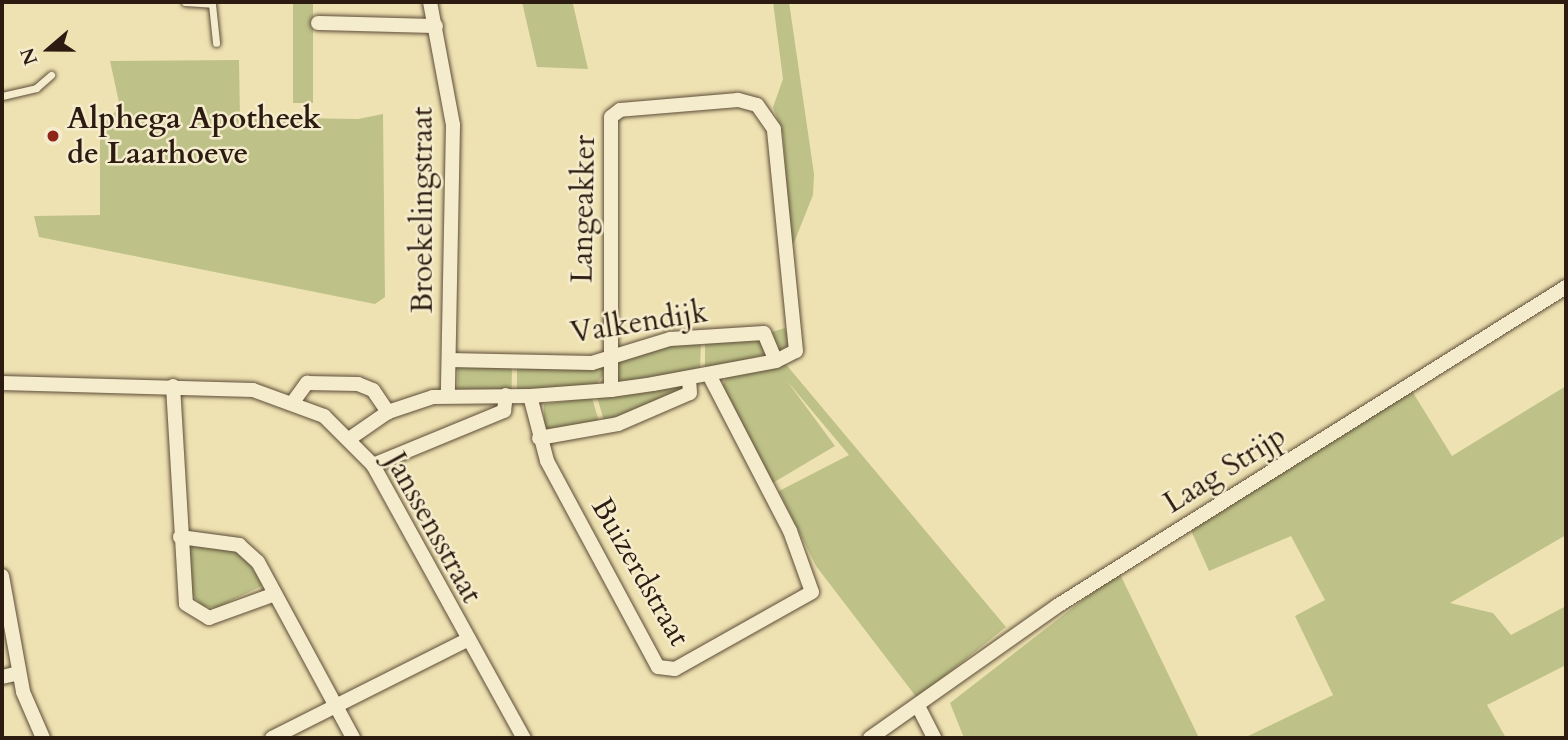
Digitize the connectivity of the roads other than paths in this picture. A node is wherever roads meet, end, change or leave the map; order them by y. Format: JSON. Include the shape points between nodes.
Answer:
{"nodes":[{"id":1,"x":185,"y":2,"type":"edge"},
{"id":2,"x":430,"y":2,"type":"edge"},
{"id":3,"x":318,"y":23,"type":"dead end"},
{"id":4,"x":436,"y":26,"type":"junction"},
{"id":5,"x":216,"y":43,"type":"dead end"},
{"id":6,"x":51,"y":75,"type":"dead end"},
{"id":7,"x":2,"y":96,"type":"edge"},
{"id":8,"x":1566,"y":286,"type":"edge"},
{"id":9,"x":449,"y":360,"type":"junction"},
{"id":10,"x":609,"y":360,"type":"junction"},
{"id":11,"x":777,"y":361,"type":"junction"},
{"id":12,"x":709,"y":375,"type":"junction"},
{"id":13,"x":689,"y":379,"type":"junction"},
{"id":14,"x":2,"y":383,"type":"edge"},
{"id":15,"x":173,"y":386,"type":"junction"},
{"id":16,"x":611,"y":390,"type":"junction"},
{"id":17,"x":448,"y":395,"type":"junction"},
{"id":18,"x":506,"y":396,"type":"junction"},
{"id":19,"x":530,"y":396,"type":"junction"},
{"id":20,"x":293,"y":402,"type":"junction"},
{"id":21,"x":388,"y":412,"type":"junction"},
{"id":22,"x":539,"y":438,"type":"junction"},
{"id":23,"x":349,"y":439,"type":"junction"},
{"id":24,"x":373,"y":465,"type":"junction"},
{"id":25,"x":180,"y":537,"type":"junction"},
{"id":26,"x":2,"y":576,"type":"edge"},
{"id":27,"x":275,"y":594,"type":"junction"},
{"id":28,"x":465,"y":641,"type":"junction"},
{"id":29,"x":19,"y":673,"type":"junction"},
{"id":30,"x":2,"y":677,"type":"edge"},
{"id":31,"x":337,"y":706,"type":"junction"},
{"id":32,"x":919,"y":708,"type":"junction"},
{"id":33,"x":43,"y":738,"type":"edge"},
{"id":34,"x":272,"y":738,"type":"edge"},
{"id":35,"x":353,"y":738,"type":"edge"},
{"id":36,"x":524,"y":738,"type":"edge"},
{"id":37,"x":870,"y":738,"type":"edge"},
{"id":38,"x":934,"y":738,"type":"edge"}],
"edges":[{"from":1,"to":5,"type":"lane","via":[[212,5]]},
{"from":2,"to":4,"type":"street","name":"Broekelingstraat"},
{"from":3,"to":4,"type":"street"},
{"from":4,"to":9,"type":"street","name":"Broekelingstraat","via":[[453,125]]},
{"from":6,"to":7,"type":"lane","via":[[36,88]]},
{"from":8,"to":32,"type":"street","name":"Laag Strijp","via":[[1057,606]]},
{"from":9,"to":10,"type":"street","name":"Valkendijk"},
{"from":9,"to":17,"type":"street","name":"Broekelingstraat"},
{"from":10,"to":11,"type":"street","name":"Valkendijk","via":[[670,340],[764,334]]},
{"from":10,"to":11,"type":"street","name":"Langeakker","via":[[611,117],[620,110],[738,100],[757,106],[774,129],[785,284],[800,345]]},
{"from":10,"to":16,"type":"street","name":"Langeakker"},
{"from":11,"to":12,"type":"street","name":"Valkendijk"},
{"from":12,"to":13,"type":"street","name":"Valkendijk"},
{"from":12,"to":22,"type":"street","name":"Buizerdstraat","via":[[790,531],[812,592],[675,669],[659,667]]},
{"from":13,"to":16,"type":"street","name":"Valkendijk"},
{"from":13,"to":22,"type":"street","via":[[690,393],[618,424]]},
{"from":14,"to":15,"type":"street","name":"Janssensstraat"},
{"from":15,"to":20,"type":"street","name":"Janssensstraat","via":[[253,390]]},
{"from":15,"to":25,"type":"street"},
{"from":16,"to":19,"type":"street","name":"Valkendijk"},
{"from":17,"to":18,"type":"street","name":"Valkendijk"},
{"from":17,"to":21,"type":"street","name":"Valkendijk"},
{"from":18,"to":19,"type":"street","name":"Valkendijk"},
{"from":18,"to":24,"type":"street","via":[[504,411]]},
{"from":19,"to":22,"type":"street","name":"Buizerdstraat"},
{"from":20,"to":21,"type":"street","via":[[307,383],[358,384],[373,390]]},
{"from":20,"to":23,"type":"street","name":"Janssensstraat"},
{"from":21,"to":23,"type":"street","name":"Valkendijk"},
{"from":23,"to":24,"type":"street","name":"Janssensstraat"},
{"from":24,"to":28,"type":"street","name":"Janssensstraat"},
{"from":25,"to":27,"type":"street","via":[[239,545],[258,562]]},
{"from":25,"to":27,"type":"street","via":[[181,593],[198,615],[209,618]]},
{"from":26,"to":29,"type":"street"},
{"from":27,"to":31,"type":"street"},
{"from":28,"to":31,"type":"street"},
{"from":28,"to":36,"type":"street","name":"Janssensstraat"},
{"from":29,"to":30,"type":"street"},
{"from":29,"to":33,"type":"street"},
{"from":31,"to":34,"type":"street"},
{"from":31,"to":35,"type":"street"},
{"from":32,"to":37,"type":"street","name":"Laag Strijp"},
{"from":32,"to":38,"type":"street"}]}
